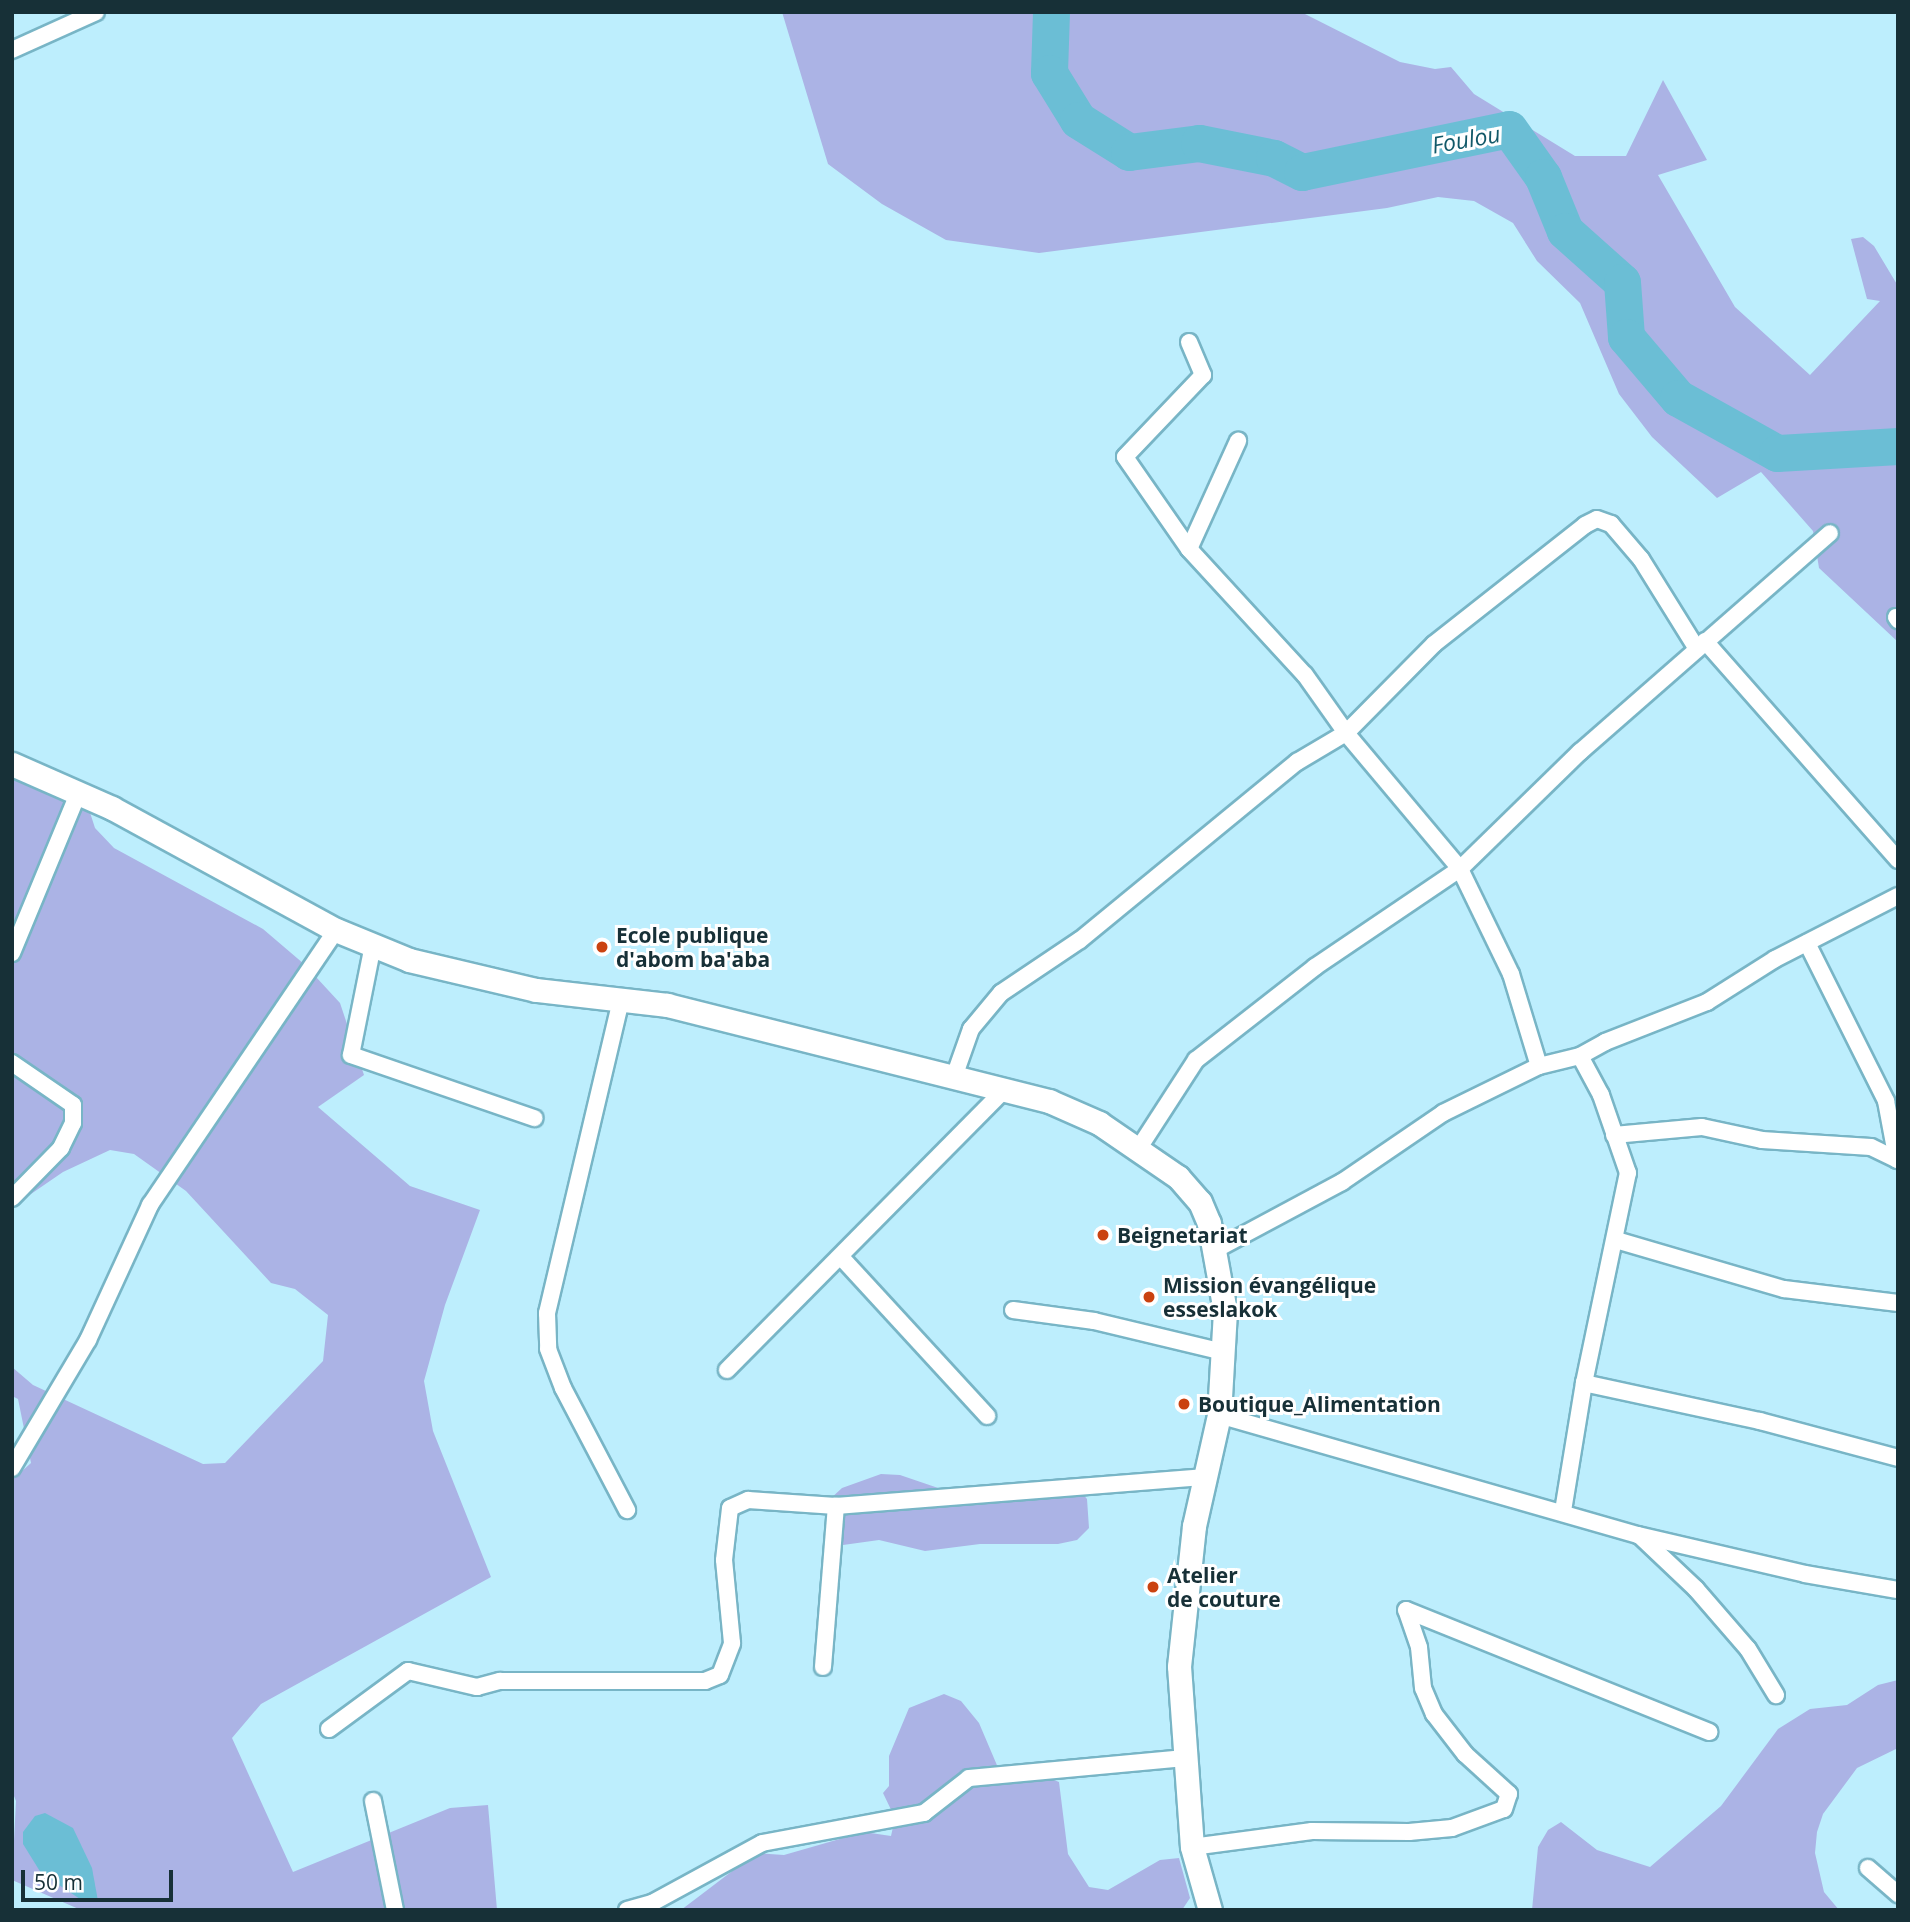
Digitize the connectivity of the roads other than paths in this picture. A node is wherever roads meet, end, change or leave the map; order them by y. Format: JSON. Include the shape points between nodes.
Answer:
{"nodes":[{"id":1,"x":96,"y":12,"type":"edge"},
{"id":2,"x":12,"y":50,"type":"edge"},
{"id":3,"x":1189,"y":342,"type":"dead end"},
{"id":4,"x":1238,"y":440,"type":"dead end"},
{"id":5,"x":1830,"y":533,"type":"dead end"},
{"id":6,"x":1189,"y":549,"type":"junction"},
{"id":7,"x":1701,"y":645,"type":"junction"},
{"id":8,"x":1346,"y":733,"type":"junction"},
{"id":9,"x":12,"y":764,"type":"edge"},
{"id":10,"x":79,"y":791,"type":"junction"},
{"id":11,"x":1898,"y":860,"type":"edge"},
{"id":12,"x":1460,"y":869,"type":"junction"},
{"id":13,"x":1898,"y":896,"type":"edge"},
{"id":14,"x":336,"y":930,"type":"junction"},
{"id":15,"x":1807,"y":943,"type":"junction"},
{"id":16,"x":373,"y":945,"type":"junction"},
{"id":17,"x":12,"y":953,"type":"edge"},
{"id":18,"x":621,"y":1000,"type":"junction"},
{"id":19,"x":1580,"y":1056,"type":"junction"},
{"id":20,"x":12,"y":1063,"type":"edge"},
{"id":21,"x":1539,"y":1066,"type":"junction"},
{"id":22,"x":954,"y":1077,"type":"junction"},
{"id":23,"x":1004,"y":1090,"type":"junction"},
{"id":24,"x":534,"y":1118,"type":"dead end"},
{"id":25,"x":1614,"y":1135,"type":"junction"},
{"id":26,"x":1139,"y":1148,"type":"junction"},
{"id":27,"x":1898,"y":1160,"type":"edge"},
{"id":28,"x":12,"y":1198,"type":"edge"},
{"id":29,"x":1616,"y":1240,"type":"junction"},
{"id":30,"x":1217,"y":1249,"type":"junction"},
{"id":31,"x":841,"y":1257,"type":"junction"},
{"id":32,"x":1898,"y":1303,"type":"edge"},
{"id":33,"x":1013,"y":1310,"type":"dead end"},
{"id":34,"x":1223,"y":1352,"type":"junction"},
{"id":35,"x":727,"y":1370,"type":"dead end"},
{"id":36,"x":1584,"y":1383,"type":"junction"},
{"id":37,"x":1219,"y":1415,"type":"junction"},
{"id":38,"x":987,"y":1416,"type":"dead end"},
{"id":39,"x":1898,"y":1458,"type":"edge"},
{"id":40,"x":12,"y":1468,"type":"edge"},
{"id":41,"x":1203,"y":1477,"type":"junction"},
{"id":42,"x":836,"y":1506,"type":"junction"},
{"id":43,"x":627,"y":1510,"type":"dead end"},
{"id":44,"x":1563,"y":1511,"type":"junction"},
{"id":45,"x":1638,"y":1535,"type":"junction"},
{"id":46,"x":1898,"y":1590,"type":"edge"},
{"id":47,"x":823,"y":1667,"type":"dead end"},
{"id":48,"x":1776,"y":1695,"type":"dead end"},
{"id":49,"x":329,"y":1729,"type":"dead end"},
{"id":50,"x":1709,"y":1732,"type":"dead end"},
{"id":51,"x":1185,"y":1758,"type":"junction"},
{"id":52,"x":373,"y":1801,"type":"dead end"},
{"id":53,"x":1192,"y":1847,"type":"junction"},
{"id":54,"x":1868,"y":1868,"type":"dead end"},
{"id":55,"x":1898,"y":1894,"type":"edge"},
{"id":56,"x":395,"y":1910,"type":"edge"},
{"id":57,"x":627,"y":1910,"type":"edge"},
{"id":58,"x":1210,"y":1910,"type":"edge"}],
"edges":[{"from":1,"to":2,"type":"street"},
{"from":3,"to":6,"type":"street","via":[[1203,376],[1125,457]]},
{"from":4,"to":6,"type":"street"},
{"from":5,"to":7,"type":"street"},
{"from":6,"to":8,"type":"street","via":[[1305,676]]},
{"from":7,"to":8,"type":"street","via":[[1641,559],[1611,524],[1597,519],[1566,537],[1434,644]]},
{"from":7,"to":11,"type":"street"},
{"from":7,"to":12,"type":"street","via":[[1580,752]]},
{"from":8,"to":12,"type":"street"},
{"from":8,"to":22,"type":"street","via":[[1297,762],[1080,940],[1001,993],[971,1029]]},
{"from":9,"to":10,"type":"street"},
{"from":10,"to":14,"type":"street"},
{"from":10,"to":17,"type":"street"},
{"from":12,"to":21,"type":"street","via":[[1511,974]]},
{"from":12,"to":26,"type":"street","via":[[1315,967],[1196,1060]]},
{"from":13,"to":15,"type":"street"},
{"from":14,"to":16,"type":"street"},
{"from":14,"to":40,"type":"street","via":[[150,1205],[88,1340]]},
{"from":15,"to":19,"type":"street","via":[[1707,1002],[1605,1041]]},
{"from":15,"to":27,"type":"street","via":[[1886,1101]]},
{"from":16,"to":18,"type":"street","via":[[409,960],[537,990]]},
{"from":16,"to":24,"type":"street","via":[[351,1055]]},
{"from":18,"to":22,"type":"street","via":[[667,1005]]},
{"from":18,"to":43,"type":"street","via":[[547,1313],[548,1349],[563,1388]]},
{"from":19,"to":21,"type":"street"},
{"from":19,"to":25,"type":"street","via":[[1601,1095]]},
{"from":20,"to":28,"type":"street","via":[[73,1105],[74,1123],[61,1148]]},
{"from":21,"to":30,"type":"street","via":[[1443,1112],[1342,1182]]},
{"from":22,"to":23,"type":"street"},
{"from":23,"to":26,"type":"street","via":[[1049,1101],[1099,1122]]},
{"from":23,"to":31,"type":"street"},
{"from":25,"to":27,"type":"street","via":[[1702,1127],[1762,1140],[1871,1147]]},
{"from":25,"to":29,"type":"street","via":[[1628,1174]]},
{"from":26,"to":30,"type":"street","via":[[1178,1177],[1200,1202]]},
{"from":29,"to":32,"type":"street","via":[[1784,1289]]},
{"from":29,"to":36,"type":"street"},
{"from":30,"to":34,"type":"street","via":[[1225,1311]]},
{"from":31,"to":35,"type":"street"},
{"from":31,"to":38,"type":"street"},
{"from":33,"to":34,"type":"street","via":[[1094,1321]]},
{"from":34,"to":37,"type":"street"},
{"from":36,"to":39,"type":"street","via":[[1760,1421]]},
{"from":36,"to":44,"type":"street"},
{"from":37,"to":41,"type":"street"},
{"from":37,"to":44,"type":"street"},
{"from":41,"to":42,"type":"street"},
{"from":41,"to":51,"type":"street","via":[[1179,1666]]},
{"from":42,"to":47,"type":"street"},
{"from":42,"to":49,"type":"street","via":[[748,1500],[730,1508],[724,1560],[732,1643],[720,1675],[705,1681],[500,1681],[477,1686],[408,1671]]},
{"from":44,"to":45,"type":"street"},
{"from":45,"to":46,"type":"street","via":[[1805,1574]]},
{"from":45,"to":48,"type":"street","via":[[1696,1589],[1748,1648]]},
{"from":50,"to":53,"type":"street","via":[[1406,1609],[1419,1647],[1423,1688],[1434,1714],[1465,1754],[1509,1794],[1504,1809],[1452,1828],[1312,1831]]},
{"from":51,"to":53,"type":"street"},
{"from":51,"to":57,"type":"street","via":[[969,1778],[925,1813],[762,1843],[652,1903]]},
{"from":52,"to":56,"type":"street"},
{"from":53,"to":58,"type":"street"},
{"from":54,"to":55,"type":"street"}]}
